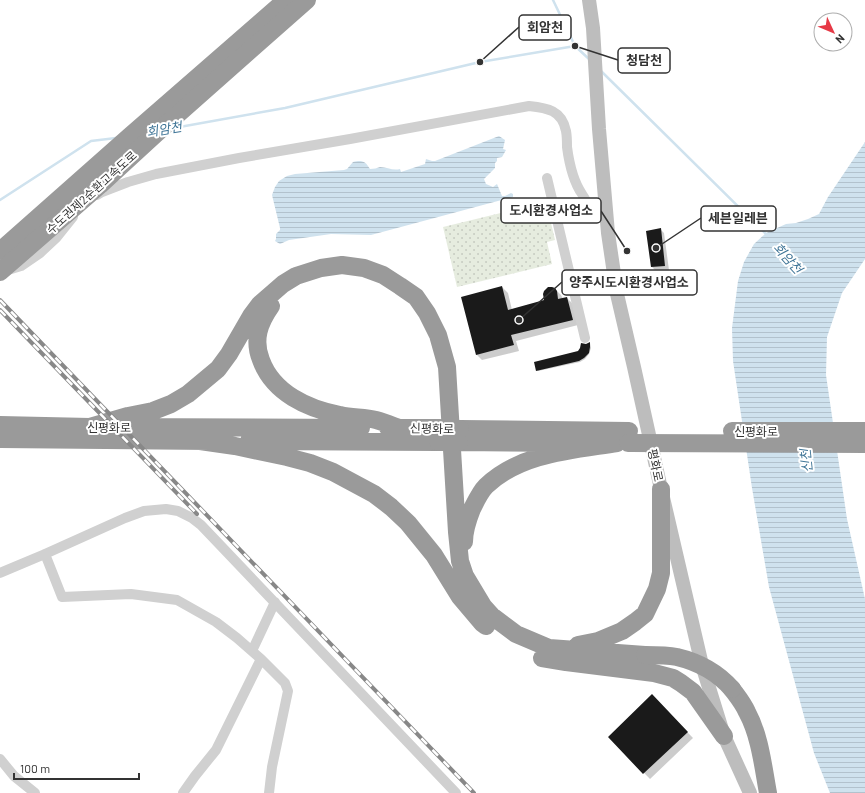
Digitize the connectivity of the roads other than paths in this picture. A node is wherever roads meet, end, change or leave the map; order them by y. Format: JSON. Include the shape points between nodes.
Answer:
{"nodes":[{"id":1,"x":286,"y":0,"type":"edge"},
{"id":2,"x":307,"y":0,"type":"edge"},
{"id":3,"x":589,"y":0,"type":"edge"},
{"id":4,"x":546,"y":178,"type":"dead end"},
{"id":5,"x":589,"y":204,"type":"junction"},
{"id":6,"x":606,"y":211,"type":"junction"},
{"id":7,"x":556,"y":218,"type":"junction"},
{"id":8,"x":0,"y":251,"type":"edge"},
{"id":9,"x":0,"y":272,"type":"edge"},
{"id":10,"x":586,"y":338,"type":"dead end"},
{"id":11,"x":0,"y":425,"type":"edge"},
{"id":12,"x":90,"y":427,"type":"junction"},
{"id":13,"x":399,"y":428,"type":"junction"},
{"id":14,"x":865,"y":431,"type":"edge"},
{"id":15,"x":438,"y":435,"type":"junction"},
{"id":16,"x":0,"y":439,"type":"edge"},
{"id":17,"x":625,"y":439,"type":"junction"},
{"id":18,"x":200,"y":441,"type":"junction"},
{"id":19,"x":865,"y":444,"type":"edge"},
{"id":20,"x":661,"y":489,"type":"junction"},
{"id":21,"x":45,"y":554,"type":"junction"},
{"id":22,"x":0,"y":573,"type":"edge"},
{"id":23,"x":473,"y":590,"type":"junction"},
{"id":24,"x":274,"y":602,"type":"junction"},
{"id":25,"x":471,"y":610,"type":"junction"},
{"id":26,"x":549,"y":648,"type":"junction"},
{"id":27,"x":252,"y":652,"type":"junction"},
{"id":28,"x":261,"y":659,"type":"junction"},
{"id":29,"x":702,"y":665,"type":"junction"},
{"id":30,"x":654,"y":673,"type":"junction"},
{"id":31,"x":724,"y":736,"type":"junction"},
{"id":32,"x":0,"y":759,"type":"edge"},
{"id":33,"x":35,"y":793,"type":"edge"},
{"id":34,"x":183,"y":793,"type":"edge"},
{"id":35,"x":269,"y":793,"type":"edge"},
{"id":36,"x":456,"y":793,"type":"edge"},
{"id":37,"x":750,"y":793,"type":"edge"},
{"id":38,"x":768,"y":793,"type":"edge"}],
"edges":[{"from":1,"to":8,"type":"highway","name":"수도권제2순환고속도로"},
{"from":2,"to":9,"type":"highway","name":"수도권제2순환고속도로","bridge":true},
{"from":3,"to":6,"type":"main road","name":"평화로"},
{"from":4,"to":7,"type":"street"},
{"from":5,"to":6,"type":"street"},
{"from":5,"to":7,"type":"street"},
{"from":5,"to":9,"type":"street","via":[[578,188],[572,170],[567,133],[562,120],[550,110],[528,106],[239,158],[128,182],[83,202],[58,237],[40,253],[21,266]]},
{"from":6,"to":20,"type":"main road","name":"평화로","via":[[617,294]]},
{"from":7,"to":10,"type":"street"},
{"from":11,"to":12,"type":"highway","name":"신평화로"},
{"from":12,"to":13,"type":"highway","name":"신평화로"},
{"from":12,"to":23,"type":"highway","via":[[153,411],[188,394],[218,369],[260,304],[296,276],[342,265],[364,268],[383,275],[416,297],[438,335],[447,367],[460,561]]},
{"from":13,"to":15,"type":"highway","name":"신평화로"},
{"from":13,"to":25,"type":"highway","via":[[375,420],[340,416],[318,409],[285,393],[263,367],[258,354],[259,326],[273,303],[297,285],[315,278],[350,274],[364,276],[393,289],[408,301],[420,317],[430,339],[439,371],[450,532],[457,573]]},
{"from":14,"to":17,"type":"highway","name":"신평화로","bridge":true},
{"from":15,"to":17,"type":"highway","name":"신평화로","bridge":true},
{"from":15,"to":18,"type":"highway","name":"신평화로"},
{"from":16,"to":18,"type":"highway","name":"신평화로"},
{"from":17,"to":19,"type":"highway","name":"신평화로","bridge":true},
{"from":17,"to":23,"type":"highway","via":[[520,464],[502,473],[486,487],[475,502],[464,538],[466,562]]},
{"from":18,"to":25,"type":"highway","via":[[287,456],[310,463],[374,494],[408,523],[434,555]]},
{"from":20,"to":26,"type":"highway","via":[[662,573],[645,614],[622,631],[598,641]]},
{"from":20,"to":29,"type":"main road","name":"평화로"},
{"from":21,"to":22,"type":"street"},
{"from":21,"to":24,"type":"street","via":[[144,511],[178,511],[201,525]]},
{"from":21,"to":27,"type":"street","via":[[62,597],[131,594],[177,600],[216,622]]},
{"from":23,"to":26,"type":"highway","via":[[492,616],[516,634]]},
{"from":24,"to":27,"type":"street"},
{"from":24,"to":36,"type":"street"},
{"from":25,"to":30,"type":"highway","via":[[493,632],[532,655]]},
{"from":26,"to":38,"type":"highway","bridge":true,"via":[[677,657],[694,662],[712,672],[726,682],[748,713],[762,757]]},
{"from":27,"to":28,"type":"street"},
{"from":28,"to":34,"type":"street","via":[[216,750]]},
{"from":28,"to":35,"type":"street","via":[[285,683],[288,691]]},
{"from":29,"to":30,"type":"highway","via":[[688,670]]},
{"from":29,"to":31,"type":"main road","name":"평화로"},
{"from":30,"to":31,"type":"highway","via":[[673,678],[693,692]]},
{"from":31,"to":37,"type":"main road","name":"평화로"},
{"from":32,"to":33,"type":"street","via":[[14,776]]}]}
